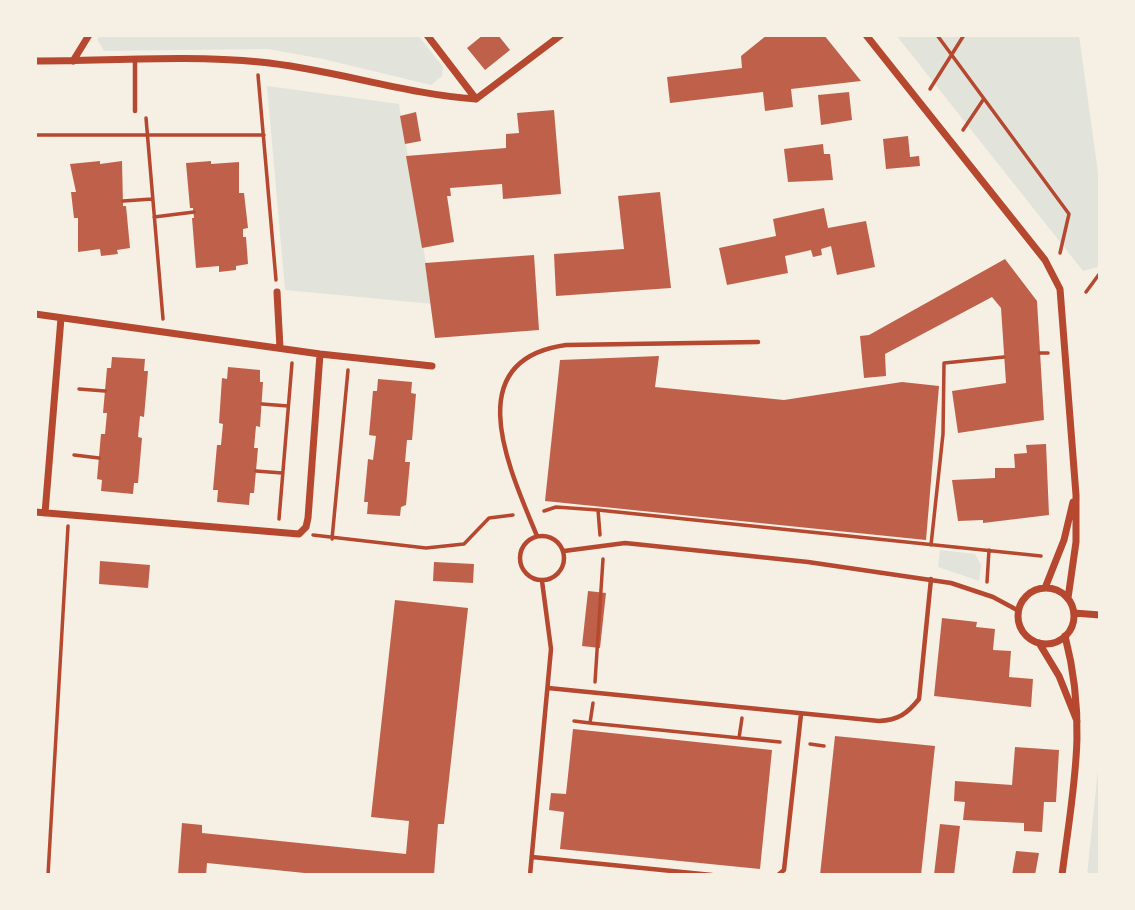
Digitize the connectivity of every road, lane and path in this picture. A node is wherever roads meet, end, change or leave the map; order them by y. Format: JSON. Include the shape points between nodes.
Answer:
{"nodes":[{"id":1,"x":89,"y":35,"type":"edge"},
{"id":2,"x":427,"y":35,"type":"edge"},
{"id":3,"x":561,"y":35,"type":"edge"},
{"id":4,"x":866,"y":35,"type":"edge"},
{"id":5,"x":937,"y":35,"type":"edge"},
{"id":6,"x":964,"y":35,"type":"edge"},
{"id":7,"x":951,"y":55,"type":"junction"},
{"id":8,"x":135,"y":60,"type":"junction"},
{"id":9,"x":35,"y":61,"type":"edge"},
{"id":10,"x":72,"y":61,"type":"junction"},
{"id":11,"x":257,"y":73,"type":"dead end"},
{"id":12,"x":930,"y":89,"type":"dead end"},
{"id":13,"x":476,"y":99,"type":"junction"},
{"id":14,"x":983,"y":99,"type":"junction"},
{"id":15,"x":146,"y":110,"type":"dead end"},
{"id":16,"x":135,"y":111,"type":"dead end"},
{"id":17,"x":963,"y":130,"type":"dead end"},
{"id":18,"x":36,"y":135,"type":"edge"},
{"id":19,"x":146,"y":135,"type":"junction"},
{"id":20,"x":264,"y":135,"type":"junction"},
{"id":21,"x":152,"y":199,"type":"junction"},
{"id":22,"x":123,"y":201,"type":"dead end"},
{"id":23,"x":194,"y":212,"type":"dead end"},
{"id":24,"x":154,"y":217,"type":"junction"},
{"id":25,"x":1060,"y":253,"type":"dead end"},
{"id":26,"x":1100,"y":273,"type":"edge"},
{"id":27,"x":277,"y":292,"type":"joint"},
{"id":28,"x":1086,"y":292,"type":"dead end"},
{"id":29,"x":35,"y":314,"type":"edge"},
{"id":30,"x":61,"y":318,"type":"junction"},
{"id":31,"x":164,"y":331,"type":"junction"},
{"id":32,"x":758,"y":342,"type":"dead end"},
{"id":33,"x":280,"y":348,"type":"junction"},
{"id":34,"x":1048,"y":352,"type":"dead end"},
{"id":35,"x":1040,"y":353,"type":"dead end"},
{"id":36,"x":320,"y":354,"type":"junction"},
{"id":37,"x":349,"y":357,"type":"junction"},
{"id":38,"x":1004,"y":357,"type":"dead end"},
{"id":39,"x":292,"y":363,"type":"dead end"},
{"id":40,"x":432,"y":366,"type":"dead end"},
{"id":41,"x":79,"y":389,"type":"dead end"},
{"id":42,"x":105,"y":391,"type":"dead end"},
{"id":43,"x":261,"y":404,"type":"dead end"},
{"id":44,"x":288,"y":406,"type":"junction"},
{"id":45,"x":74,"y":455,"type":"dead end"},
{"id":46,"x":99,"y":458,"type":"dead end"},
{"id":47,"x":256,"y":471,"type":"dead end"},
{"id":48,"x":282,"y":473,"type":"junction"},
{"id":49,"x":1076,"y":495,"type":"junction"},
{"id":50,"x":598,"y":510,"type":"junction"},
{"id":51,"x":544,"y":511,"type":"dead end"},
{"id":52,"x":35,"y":512,"type":"edge"},
{"id":53,"x":45,"y":513,"type":"junction"},
{"id":54,"x":513,"y":515,"type":"dead end"},
{"id":55,"x":68,"y":517,"type":"junction"},
{"id":56,"x":278,"y":524,"type":"dead end"},
{"id":57,"x":306,"y":527,"type":"junction"},
{"id":58,"x":600,"y":535,"type":"dead end"},
{"id":59,"x":537,"y":536,"type":"junction"},
{"id":60,"x":332,"y":539,"type":"junction"},
{"id":61,"x":931,"y":545,"type":"junction"},
{"id":62,"x":989,"y":550,"type":"junction"},
{"id":63,"x":564,"y":551,"type":"junction"},
{"id":64,"x":1041,"y":556,"type":"dead end"},
{"id":65,"x":603,"y":559,"type":"dead end"},
{"id":66,"x":931,"y":579,"type":"junction"},
{"id":67,"x":542,"y":581,"type":"junction"},
{"id":68,"x":1045,"y":588,"type":"junction"},
{"id":69,"x":995,"y":590,"type":"dead end"},
{"id":70,"x":1068,"y":598,"type":"junction"},
{"id":71,"x":1019,"y":611,"type":"junction"},
{"id":72,"x":1074,"y":613,"type":"junction"},
{"id":73,"x":1100,"y":615,"type":"edge"},
{"id":74,"x":1065,"y":636,"type":"junction"},
{"id":75,"x":1039,"y":643,"type":"junction"},
{"id":76,"x":594,"y":684,"type":"dead end"},
{"id":77,"x":548,"y":688,"type":"junction"},
{"id":78,"x":593,"y":700,"type":"dead end"},
{"id":79,"x":802,"y":714,"type":"junction"},
{"id":80,"x":742,"y":716,"type":"dead end"},
{"id":81,"x":574,"y":721,"type":"dead end"},
{"id":82,"x":590,"y":723,"type":"junction"},
{"id":83,"x":1078,"y":724,"type":"junction"},
{"id":84,"x":739,"y":738,"type":"junction"},
{"id":85,"x":780,"y":742,"type":"dead end"},
{"id":86,"x":810,"y":744,"type":"dead end"},
{"id":87,"x":824,"y":746,"type":"dead end"},
{"id":88,"x":532,"y":856,"type":"junction"},
{"id":89,"x":48,"y":875,"type":"edge"},
{"id":90,"x":530,"y":875,"type":"edge"},
{"id":91,"x":712,"y":875,"type":"edge"},
{"id":92,"x":778,"y":875,"type":"edge"},
{"id":93,"x":1062,"y":875,"type":"edge"}],
"edges":[{"from":1,"to":10,"type":"street"},
{"from":2,"to":13,"type":"street"},
{"from":3,"to":13,"type":"street"},
{"from":4,"to":49,"type":"street","via":[[1056,277],[1064,313]]},
{"from":5,"to":7,"type":"path"},
{"from":6,"to":7,"type":"path"},
{"from":7,"to":12,"type":"path"},
{"from":7,"to":14,"type":"path"},
{"from":8,"to":10,"type":"street"},
{"from":8,"to":13,"type":"street","via":[[259,62],[326,71],[440,97]]},
{"from":8,"to":16,"type":"lane"},
{"from":9,"to":10,"type":"street"},
{"from":11,"to":20,"type":"path"},
{"from":14,"to":17,"type":"path"},
{"from":14,"to":25,"type":"path","via":[[1069,214]]},
{"from":15,"to":19,"type":"path"},
{"from":18,"to":19,"type":"path"},
{"from":19,"to":20,"type":"path"},
{"from":19,"to":21,"type":"path"},
{"from":20,"to":27,"type":"path"},
{"from":21,"to":22,"type":"path"},
{"from":21,"to":24,"type":"path"},
{"from":23,"to":24,"type":"path"},
{"from":24,"to":31,"type":"path"},
{"from":26,"to":28,"type":"path"},
{"from":27,"to":33,"type":"street"},
{"from":29,"to":30,"type":"street"},
{"from":30,"to":31,"type":"street"},
{"from":30,"to":53,"type":"street"},
{"from":31,"to":33,"type":"street"},
{"from":32,"to":59,"type":"lane","via":[[566,345],[542,348],[517,362],[504,381],[498,403],[502,438]]},
{"from":33,"to":36,"type":"street"},
{"from":34,"to":35,"type":"path"},
{"from":36,"to":37,"type":"street"},
{"from":36,"to":57,"type":"street"},
{"from":37,"to":40,"type":"street"},
{"from":37,"to":60,"type":"path"},
{"from":38,"to":61,"type":"path","via":[[944,362],[943,434]]},
{"from":39,"to":44,"type":"path"},
{"from":41,"to":42,"type":"path"},
{"from":43,"to":44,"type":"path"},
{"from":44,"to":48,"type":"path"},
{"from":45,"to":46,"type":"path"},
{"from":47,"to":48,"type":"path"},
{"from":48,"to":56,"type":"path"},
{"from":49,"to":68,"type":"street"},
{"from":49,"to":70,"type":"street","via":[[1076,542]]},
{"from":50,"to":51,"type":"path","via":[[556,507]]},
{"from":50,"to":58,"type":"path"},
{"from":50,"to":61,"type":"path"},
{"from":52,"to":53,"type":"street"},
{"from":53,"to":55,"type":"street"},
{"from":54,"to":60,"type":"path","via":[[489,518],[464,544],[426,548]]},
{"from":55,"to":57,"type":"street","via":[[299,534]]},
{"from":55,"to":89,"type":"path"},
{"from":57,"to":60,"type":"path","via":[[315,537]]},
{"from":59,"to":63,"type":"lane","via":[[548,536]]},
{"from":59,"to":67,"type":"lane","via":[[527,541],[520,561],[523,571]]},
{"from":61,"to":62,"type":"path"},
{"from":62,"to":64,"type":"path"},
{"from":62,"to":69,"type":"path","via":[[985,581]]},
{"from":63,"to":66,"type":"lane","via":[[625,543]]},
{"from":63,"to":67,"type":"lane","via":[[561,572]]},
{"from":65,"to":76,"type":"path"},
{"from":66,"to":71,"type":"lane","via":[[993,597]]},
{"from":66,"to":79,"type":"lane","via":[[919,699],[908,712],[879,721]]},
{"from":67,"to":77,"type":"lane","via":[[551,649]]},
{"from":68,"to":70,"type":"street"},
{"from":68,"to":71,"type":"street","via":[[1028,595]]},
{"from":70,"to":72,"type":"street"},
{"from":71,"to":75,"type":"street","via":[[1027,636]]},
{"from":72,"to":73,"type":"street"},
{"from":72,"to":74,"type":"street"},
{"from":74,"to":75,"type":"street"},
{"from":74,"to":83,"type":"street"},
{"from":75,"to":83,"type":"street","via":[[1059,676]]},
{"from":77,"to":79,"type":"lane"},
{"from":77,"to":88,"type":"lane"},
{"from":78,"to":82,"type":"path"},
{"from":79,"to":92,"type":"lane","via":[[784,870]]},
{"from":80,"to":84,"type":"path"},
{"from":81,"to":82,"type":"path"},
{"from":82,"to":84,"type":"path"},
{"from":83,"to":93,"type":"street"},
{"from":84,"to":85,"type":"path"},
{"from":86,"to":87,"type":"path"},
{"from":88,"to":90,"type":"lane"},
{"from":88,"to":91,"type":"lane"}]}
